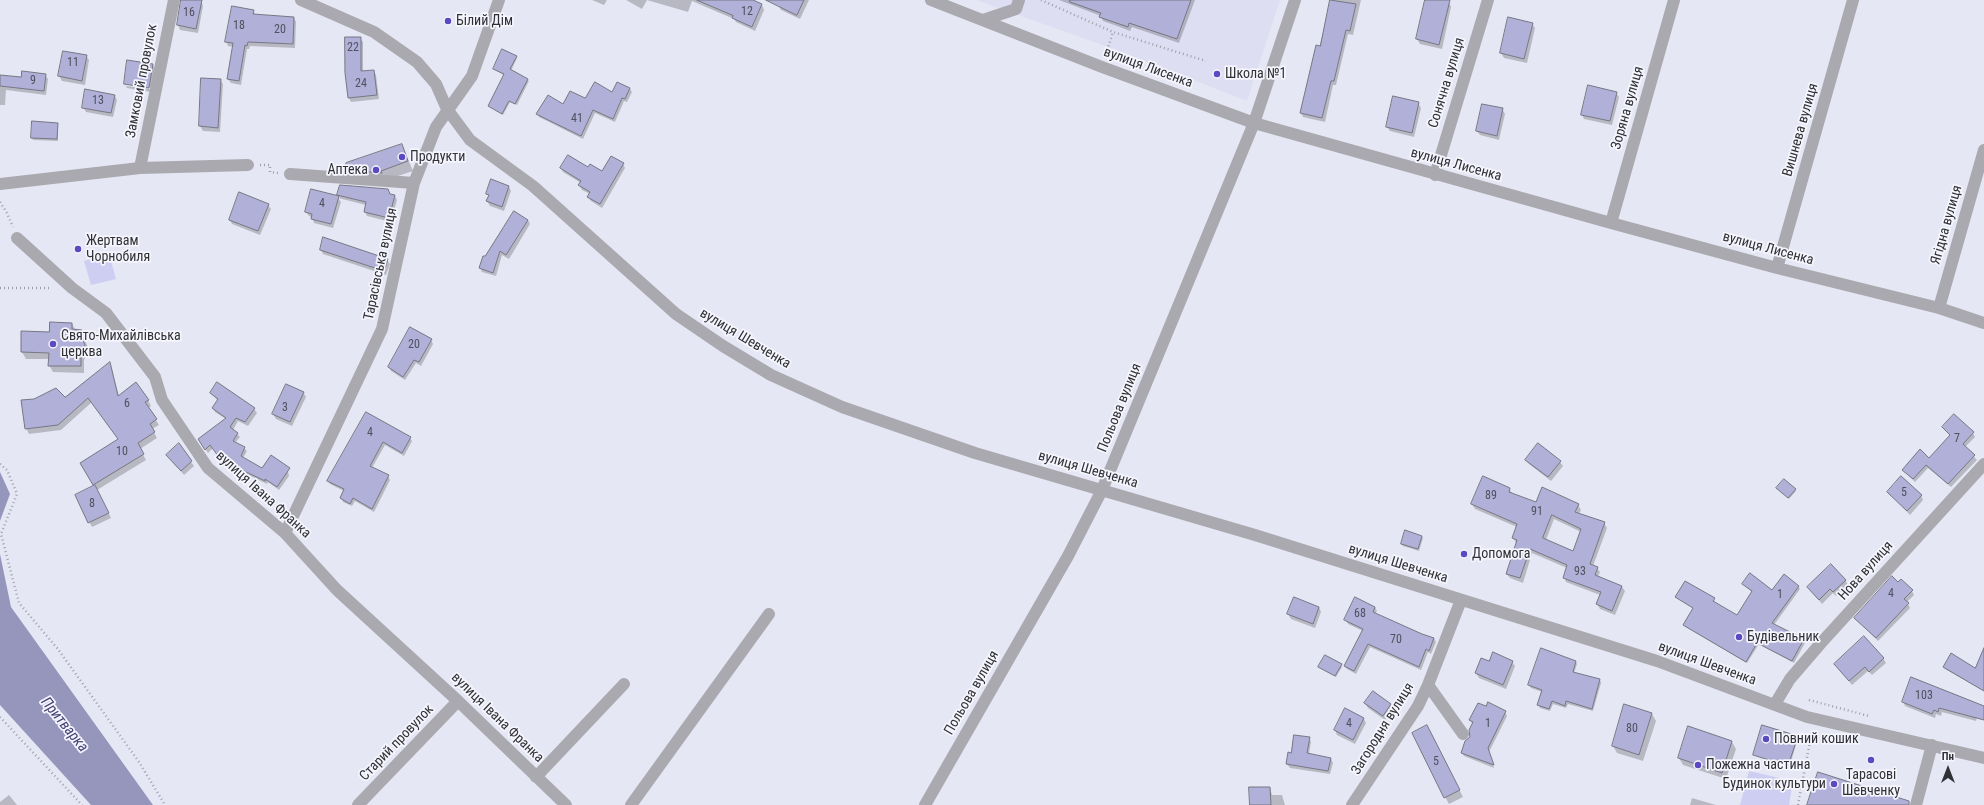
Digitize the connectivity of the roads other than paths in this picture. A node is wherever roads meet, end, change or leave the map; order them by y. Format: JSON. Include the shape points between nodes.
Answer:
{"nodes":[{"id":1,"x":174,"y":0,"type":"edge"},
{"id":2,"x":301,"y":0,"type":"edge"},
{"id":3,"x":499,"y":0,"type":"edge"},
{"id":4,"x":931,"y":0,"type":"edge"},
{"id":5,"x":1019,"y":0,"type":"edge"},
{"id":6,"x":1295,"y":0,"type":"edge"},
{"id":7,"x":1488,"y":0,"type":"edge"},
{"id":8,"x":1674,"y":0,"type":"edge"},
{"id":9,"x":1853,"y":0,"type":"edge"},
{"id":10,"x":983,"y":20,"type":"junction"},
{"id":11,"x":447,"y":109,"type":"junction"},
{"id":12,"x":1254,"y":123,"type":"junction"},
{"id":13,"x":1984,"y":150,"type":"edge"},
{"id":14,"x":248,"y":165,"type":"dead end"},
{"id":15,"x":140,"y":168,"type":"junction"},
{"id":16,"x":290,"y":174,"type":"dead end"},
{"id":17,"x":1435,"y":174,"type":"junction"},
{"id":18,"x":414,"y":183,"type":"junction"},
{"id":19,"x":0,"y":184,"type":"edge"},
{"id":20,"x":1611,"y":223,"type":"junction"},
{"id":21,"x":17,"y":238,"type":"dead end"},
{"id":22,"x":1777,"y":268,"type":"junction"},
{"id":23,"x":1939,"y":308,"type":"junction"},
{"id":24,"x":1984,"y":323,"type":"edge"},
{"id":25,"x":1984,"y":464,"type":"edge"},
{"id":26,"x":1102,"y":490,"type":"junction"},
{"id":27,"x":286,"y":533,"type":"junction"},
{"id":28,"x":1461,"y":600,"type":"junction"},
{"id":29,"x":769,"y":614,"type":"dead end"},
{"id":30,"x":624,"y":684,"type":"dead end"},
{"id":31,"x":1428,"y":685,"type":"junction"},
{"id":32,"x":458,"y":701,"type":"junction"},
{"id":33,"x":1775,"y":704,"type":"junction"},
{"id":34,"x":1463,"y":734,"type":"dead end"},
{"id":35,"x":1932,"y":745,"type":"junction"},
{"id":36,"x":1984,"y":758,"type":"edge"},
{"id":37,"x":536,"y":777,"type":"junction"},
{"id":38,"x":358,"y":805,"type":"edge"},
{"id":39,"x":566,"y":805,"type":"edge"},
{"id":40,"x":631,"y":805,"type":"edge"},
{"id":41,"x":925,"y":805,"type":"edge"},
{"id":42,"x":1352,"y":805,"type":"edge"},
{"id":43,"x":1916,"y":805,"type":"edge"}],
"edges":[{"from":1,"to":15,"type":"street","name":"Замковий провулок"},
{"from":2,"to":11,"type":"street","name":"вулиця Шевченка","via":[[374,32],[417,62],[436,84]]},
{"from":3,"to":11,"type":"street","name":"Тарасівська вулиця","via":[[472,76]]},
{"from":4,"to":10,"type":"street","name":"вулиця Лисенка"},
{"from":5,"to":10,"type":"street","via":[[1016,9]]},
{"from":6,"to":12,"type":"street","name":"Польова вулиця"},
{"from":7,"to":17,"type":"street","name":"Сонячна вулиця"},
{"from":8,"to":20,"type":"street","name":"Зоряна вулиця"},
{"from":9,"to":22,"type":"street","name":"Вишнева вулиця"},
{"from":10,"to":12,"type":"street","name":"вулиця Лисенка","via":[[1102,68]]},
{"from":11,"to":18,"type":"street","name":"Тарасівська вулиця","via":[[436,127]]},
{"from":11,"to":26,"type":"street","name":"вулиця Шевченка","via":[[470,140],[533,186],[676,314],[771,375],[842,407],[975,453]]},
{"from":12,"to":17,"type":"street","name":"вулиця Лисенка"},
{"from":12,"to":26,"type":"street","name":"Польова вулиця"},
{"from":13,"to":23,"type":"street","name":"Ягідна вулиця"},
{"from":14,"to":15,"type":"street"},
{"from":15,"to":19,"type":"street"},
{"from":16,"to":18,"type":"street"},
{"from":17,"to":20,"type":"street","name":"вулиця Лисенка"},
{"from":18,"to":27,"type":"street","name":"Тарасівська вулиця","via":[[382,329]]},
{"from":20,"to":22,"type":"street","name":"вулиця Лисенка"},
{"from":21,"to":27,"type":"street","name":"вулиця Івана Франка","via":[[72,288],[106,313],[155,378],[162,400],[208,468]]},
{"from":22,"to":23,"type":"street","name":"вулиця Лисенка"},
{"from":23,"to":24,"type":"street","name":"вулиця Лисенка"},
{"from":25,"to":33,"type":"street","name":"Нова вулиця","via":[[1821,642],[1790,679]]},
{"from":26,"to":28,"type":"street","name":"вулиця Шевченка"},
{"from":26,"to":41,"type":"street","name":"Польова вулиця","via":[[1068,556]]},
{"from":27,"to":32,"type":"street","name":"вулиця Івана Франка","via":[[337,590]]},
{"from":28,"to":31,"type":"street","name":"Загородня вулиця"},
{"from":28,"to":33,"type":"street","name":"вулиця Шевченка","via":[[1657,661]]},
{"from":29,"to":40,"type":"street"},
{"from":30,"to":37,"type":"street"},
{"from":31,"to":34,"type":"street"},
{"from":31,"to":42,"type":"street","name":"Загородня вулиця","via":[[1418,706]]},
{"from":32,"to":37,"type":"street","name":"вулиця Івана Франка"},
{"from":32,"to":38,"type":"street","name":"Старий провулок"},
{"from":33,"to":35,"type":"street","name":"вулиця Шевченка","via":[[1814,719]]},
{"from":35,"to":36,"type":"street","name":"вулиця Шевченка"},
{"from":35,"to":43,"type":"street"},
{"from":37,"to":39,"type":"street","name":"вулиця Івана Франка"}]}
